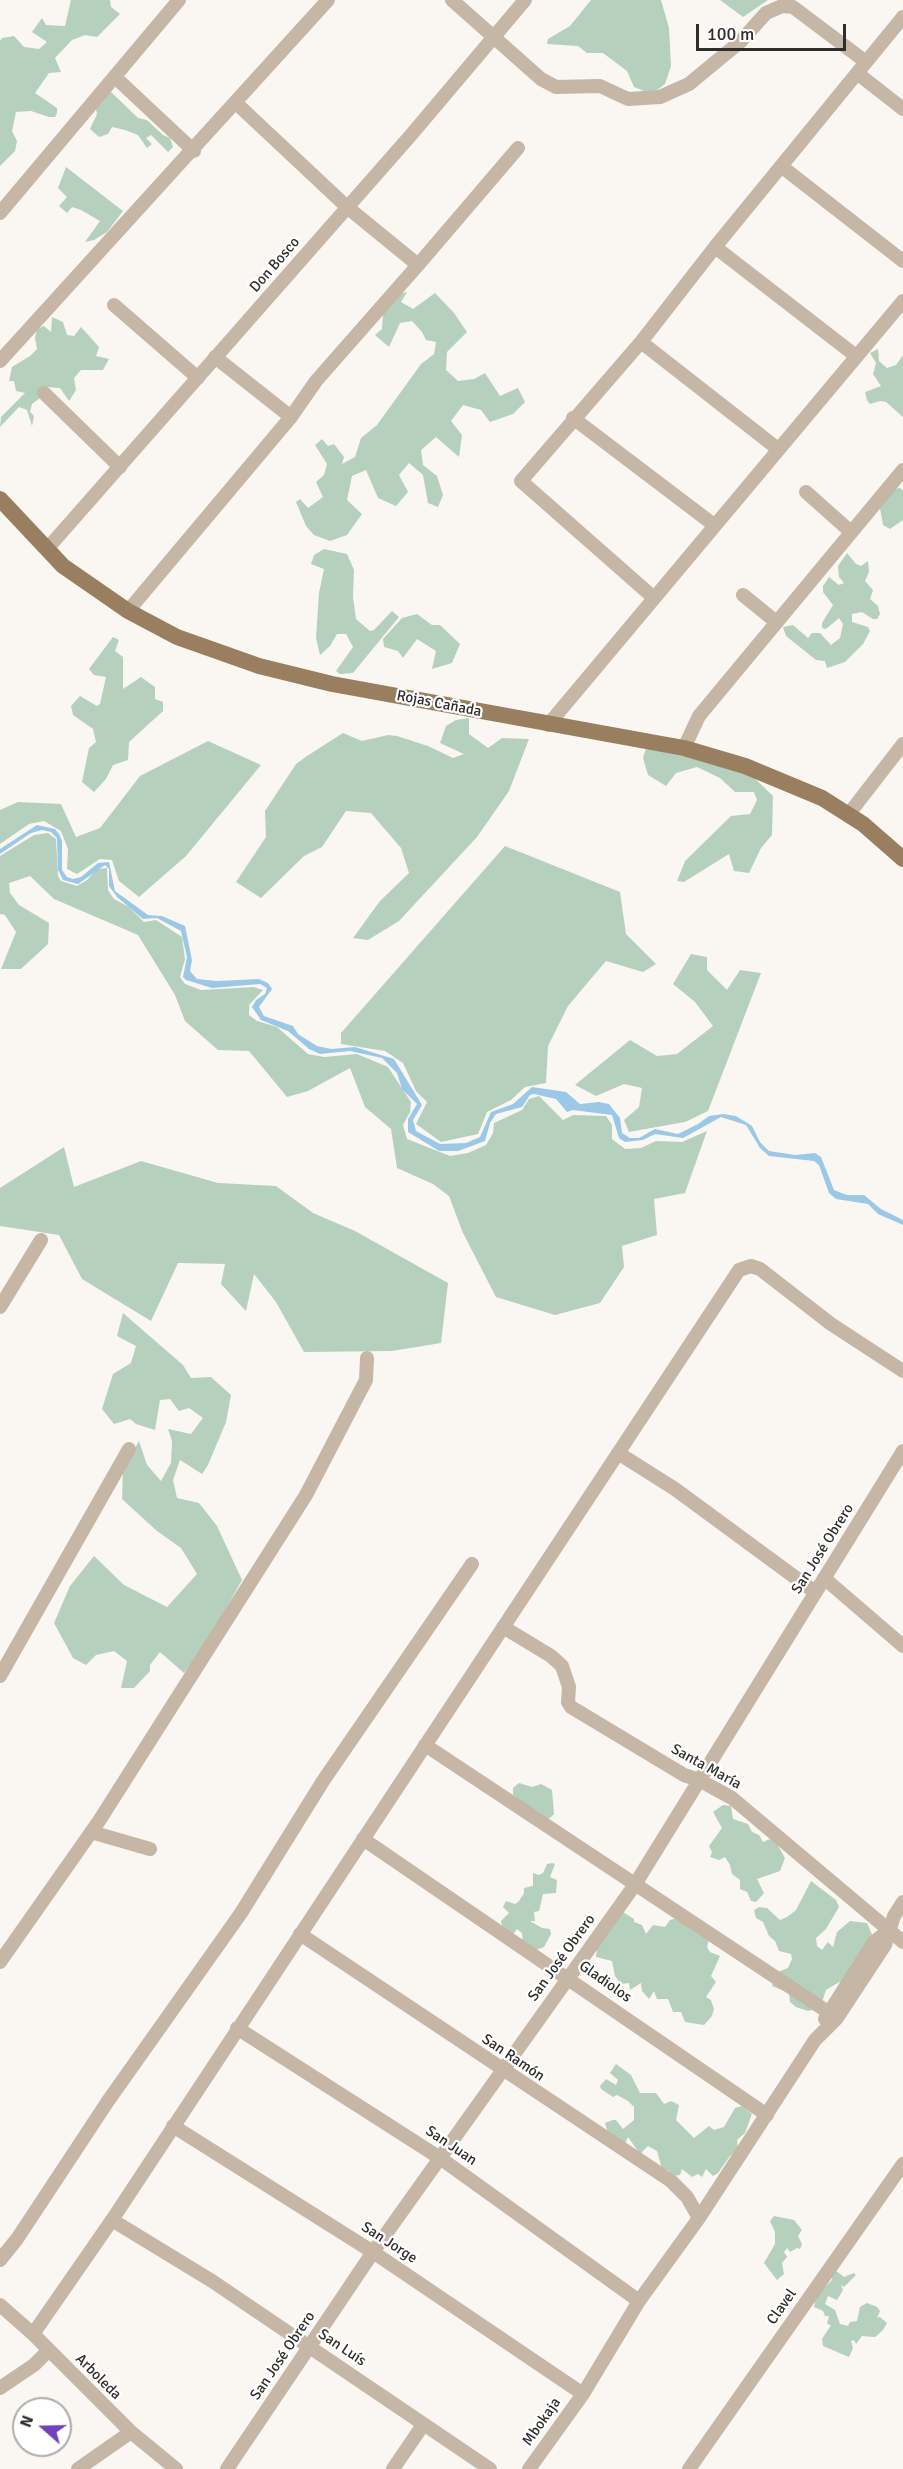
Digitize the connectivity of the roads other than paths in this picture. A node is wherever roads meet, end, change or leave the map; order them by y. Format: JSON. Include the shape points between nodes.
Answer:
{"nodes":[{"id":1,"x":179,"y":0,"type":"edge"},
{"id":2,"x":328,"y":0,"type":"edge"},
{"id":3,"x":452,"y":0,"type":"edge"},
{"id":4,"x":525,"y":0,"type":"edge"},
{"id":5,"x":903,"y":17,"type":"edge"},
{"id":6,"x":495,"y":36,"type":"junction"},
{"id":7,"x":861,"y":68,"type":"junction"},
{"id":8,"x":115,"y":76,"type":"junction"},
{"id":9,"x":236,"y":103,"type":"junction"},
{"id":10,"x":903,"y":109,"type":"edge"},
{"id":11,"x":518,"y":148,"type":"dead end"},
{"id":12,"x":194,"y":151,"type":"junction"},
{"id":13,"x":781,"y":166,"type":"junction"},
{"id":14,"x":347,"y":207,"type":"junction"},
{"id":15,"x":0,"y":213,"type":"edge"},
{"id":16,"x":715,"y":246,"type":"junction"},
{"id":17,"x":903,"y":261,"type":"edge"},
{"id":18,"x":418,"y":265,"type":"junction"},
{"id":19,"x":903,"y":301,"type":"edge"},
{"id":20,"x":114,"y":305,"type":"dead end"},
{"id":21,"x":641,"y":342,"type":"junction"},
{"id":22,"x":856,"y":356,"type":"junction"},
{"id":23,"x":215,"y":357,"type":"junction"},
{"id":24,"x":0,"y":361,"type":"edge"},
{"id":25,"x":198,"y":378,"type":"junction"},
{"id":26,"x":44,"y":393,"type":"dead end"},
{"id":27,"x":291,"y":417,"type":"junction"},
{"id":28,"x":573,"y":418,"type":"junction"},
{"id":29,"x":778,"y":449,"type":"junction"},
{"id":30,"x":120,"y":468,"type":"junction"},
{"id":31,"x":903,"y":470,"type":"edge"},
{"id":32,"x":806,"y":492,"type":"dead end"},
{"id":33,"x":0,"y":499,"type":"edge"},
{"id":34,"x":714,"y":525,"type":"junction"},
{"id":35,"x":851,"y":532,"type":"junction"},
{"id":36,"x":47,"y":549,"type":"junction"},
{"id":37,"x":743,"y":595,"type":"dead end"},
{"id":38,"x":654,"y":598,"type":"junction"},
{"id":39,"x":128,"y":611,"type":"junction"},
{"id":40,"x":775,"y":621,"type":"junction"},
{"id":41,"x":548,"y":725,"type":"junction"},
{"id":42,"x":903,"y":744,"type":"edge"},
{"id":43,"x":684,"y":748,"type":"junction"},
{"id":44,"x":848,"y":815,"type":"junction"},
{"id":45,"x":901,"y":854,"type":"edge"},
{"id":46,"x":41,"y":1240,"type":"dead end"},
{"id":47,"x":0,"y":1307,"type":"edge"},
{"id":48,"x":366,"y":1358,"type":"dead end"},
{"id":49,"x":903,"y":1371,"type":"edge"},
{"id":50,"x":129,"y":1449,"type":"dead end"},
{"id":51,"x":903,"y":1451,"type":"edge"},
{"id":52,"x":618,"y":1453,"type":"junction"},
{"id":53,"x":472,"y":1564,"type":"dead end"},
{"id":54,"x":824,"y":1578,"type":"junction"},
{"id":55,"x":815,"y":1592,"type":"junction"},
{"id":56,"x":503,"y":1627,"type":"junction"},
{"id":57,"x":903,"y":1646,"type":"edge"},
{"id":58,"x":0,"y":1676,"type":"edge"},
{"id":59,"x":425,"y":1745,"type":"junction"},
{"id":60,"x":699,"y":1780,"type":"junction"},
{"id":61,"x":91,"y":1832,"type":"junction"},
{"id":62,"x":363,"y":1839,"type":"junction"},
{"id":63,"x":150,"y":1849,"type":"dead end"},
{"id":64,"x":634,"y":1886,"type":"junction"},
{"id":65,"x":903,"y":1902,"type":"edge"},
{"id":66,"x":888,"y":1931,"type":"junction"},
{"id":67,"x":300,"y":1934,"type":"junction"},
{"id":68,"x":903,"y":1942,"type":"edge"},
{"id":69,"x":0,"y":1962,"type":"edge"},
{"id":70,"x":568,"y":1977,"type":"junction"},
{"id":71,"x":833,"y":2015,"type":"junction"},
{"id":72,"x":237,"y":2028,"type":"junction"},
{"id":73,"x":502,"y":2071,"type":"junction"},
{"id":74,"x":767,"y":2115,"type":"junction"},
{"id":75,"x":173,"y":2126,"type":"junction"},
{"id":76,"x":440,"y":2158,"type":"junction"},
{"id":77,"x":903,"y":2164,"type":"edge"},
{"id":78,"x":699,"y":2218,"type":"junction"},
{"id":79,"x":112,"y":2220,"type":"junction"},
{"id":80,"x":373,"y":2252,"type":"junction"},
{"id":81,"x":0,"y":2260,"type":"edge"},
{"id":82,"x":639,"y":2301,"type":"junction"},
{"id":83,"x":0,"y":2305,"type":"edge"},
{"id":84,"x":33,"y":2334,"type":"junction"},
{"id":85,"x":309,"y":2346,"type":"junction"},
{"id":86,"x":48,"y":2351,"type":"junction"},
{"id":87,"x":0,"y":2388,"type":"edge"},
{"id":88,"x":583,"y":2394,"type":"junction"},
{"id":89,"x":423,"y":2425,"type":"junction"},
{"id":90,"x":131,"y":2432,"type":"junction"},
{"id":91,"x":78,"y":2469,"type":"edge"},
{"id":92,"x":176,"y":2469,"type":"edge"},
{"id":93,"x":226,"y":2469,"type":"edge"},
{"id":94,"x":393,"y":2469,"type":"edge"},
{"id":95,"x":490,"y":2469,"type":"edge"},
{"id":96,"x":530,"y":2469,"type":"edge"},
{"id":97,"x":690,"y":2469,"type":"edge"}],
"edges":[{"from":1,"to":8,"type":"street"},
{"from":2,"to":9,"type":"street"},
{"from":3,"to":6,"type":"street"},
{"from":4,"to":6,"type":"street","name":"Don Bosco"},
{"from":5,"to":7,"type":"street"},
{"from":6,"to":7,"type":"street","via":[[541,79],[556,87],[600,86],[628,99],[660,97],[689,84],[741,40],[765,13],[782,6],[793,7]]},
{"from":6,"to":14,"type":"street","name":"Don Bosco"},
{"from":7,"to":10,"type":"street"},
{"from":7,"to":13,"type":"street"},
{"from":8,"to":12,"type":"street"},
{"from":8,"to":15,"type":"street"},
{"from":9,"to":12,"type":"street"},
{"from":9,"to":14,"type":"street"},
{"from":11,"to":18,"type":"street"},
{"from":12,"to":24,"type":"street"},
{"from":13,"to":16,"type":"street"},
{"from":13,"to":17,"type":"street"},
{"from":14,"to":18,"type":"street"},
{"from":14,"to":23,"type":"street","name":"Don Bosco"},
{"from":16,"to":21,"type":"street"},
{"from":16,"to":22,"type":"street"},
{"from":18,"to":27,"type":"street","via":[[316,381]]},
{"from":19,"to":22,"type":"street"},
{"from":20,"to":25,"type":"street"},
{"from":21,"to":28,"type":"street"},
{"from":21,"to":29,"type":"street"},
{"from":22,"to":29,"type":"street"},
{"from":23,"to":25,"type":"street","name":"Don Bosco"},
{"from":23,"to":27,"type":"street"},
{"from":25,"to":30,"type":"street","name":"Don Bosco"},
{"from":26,"to":30,"type":"street"},
{"from":27,"to":39,"type":"street"},
{"from":28,"to":34,"type":"street"},
{"from":28,"to":38,"type":"street","via":[[521,481]]},
{"from":29,"to":34,"type":"street"},
{"from":30,"to":36,"type":"street","name":"Don Bosco"},
{"from":31,"to":35,"type":"street"},
{"from":32,"to":35,"type":"street"},
{"from":33,"to":36,"type":"main road","name":"Rojas Cañada"},
{"from":34,"to":38,"type":"street"},
{"from":35,"to":40,"type":"street"},
{"from":36,"to":39,"type":"main road","name":"Rojas Cañada","via":[[70,572]]},
{"from":37,"to":40,"type":"street"},
{"from":38,"to":41,"type":"street"},
{"from":39,"to":41,"type":"main road","name":"Rojas Cañada","via":[[177,638],[259,666],[332,684]]},
{"from":40,"to":43,"type":"street","via":[[699,716]]},
{"from":41,"to":43,"type":"main road","name":"Rojas Cañada"},
{"from":42,"to":44,"type":"street"},
{"from":43,"to":44,"type":"main road","name":"Rojas Cañada","via":[[781,780],[822,798]]},
{"from":44,"to":45,"type":"main road","name":"Rojas Cañada"},
{"from":46,"to":47,"type":"street"},
{"from":48,"to":61,"type":"street","via":[[366,1380],[306,1495]]},
{"from":49,"to":52,"type":"street","via":[[751,1266],[739,1270]]},
{"from":50,"to":58,"type":"street"},
{"from":51,"to":54,"type":"street","name":"San José Obrero"},
{"from":52,"to":55,"type":"street","via":[[675,1489]]},
{"from":52,"to":56,"type":"street"},
{"from":53,"to":81,"type":"street","via":[[323,1781],[241,1912]]},
{"from":54,"to":55,"type":"street","name":"San José Obrero"},
{"from":54,"to":57,"type":"street"},
{"from":55,"to":60,"type":"street","name":"San José Obrero"},
{"from":56,"to":59,"type":"street"},
{"from":56,"to":60,"type":"street","name":"Santa María","via":[[562,1666],[571,1707],[684,1775]]},
{"from":59,"to":62,"type":"street"},
{"from":59,"to":64,"type":"street"},
{"from":60,"to":64,"type":"street","name":"San José Obrero"},
{"from":60,"to":66,"type":"street","name":"Santa María","via":[[732,1798]]},
{"from":61,"to":63,"type":"street"},
{"from":61,"to":69,"type":"street"},
{"from":62,"to":67,"type":"street"},
{"from":62,"to":70,"type":"street","name":"Gladiolos"},
{"from":64,"to":70,"type":"street","name":"San José Obrero"},
{"from":64,"to":71,"type":"street"},
{"from":65,"to":66,"type":"street","name":"Mbokaja"},
{"from":66,"to":68,"type":"street","name":"Santa María"},
{"from":66,"to":71,"type":"street","name":"Mbokaja","via":[[885,1945]]},
{"from":67,"to":72,"type":"street"},
{"from":67,"to":73,"type":"street","name":"San Ramón"},
{"from":70,"to":73,"type":"street","name":"San José Obrero"},
{"from":70,"to":74,"type":"street","name":"Gladiolos"},
{"from":71,"to":74,"type":"street","name":"Mbokaja"},
{"from":72,"to":75,"type":"street"},
{"from":72,"to":76,"type":"street","name":"San Juan"},
{"from":73,"to":76,"type":"street","name":"San José Obrero"},
{"from":73,"to":78,"type":"street","name":"San Ramón","via":[[671,2181],[687,2196]]},
{"from":74,"to":78,"type":"street","name":"Mbokaja"},
{"from":75,"to":79,"type":"street"},
{"from":75,"to":80,"type":"street","name":"San Jorge"},
{"from":76,"to":80,"type":"street","name":"San José Obrero"},
{"from":76,"to":82,"type":"street","name":"San Juan"},
{"from":77,"to":97,"type":"street","name":"Clavel"},
{"from":78,"to":82,"type":"street","name":"Mbokaja"},
{"from":79,"to":84,"type":"street"},
{"from":79,"to":85,"type":"street","name":"San Luís"},
{"from":80,"to":85,"type":"street","name":"San José Obrero"},
{"from":80,"to":88,"type":"street","name":"San Jorge"},
{"from":82,"to":88,"type":"street","name":"Mbokaja"},
{"from":83,"to":84,"type":"street","name":"Arboleda"},
{"from":84,"to":86,"type":"street","name":"Arboleda"},
{"from":85,"to":89,"type":"street","name":"San Luís"},
{"from":85,"to":93,"type":"street","name":"San José Obrero"},
{"from":86,"to":87,"type":"street"},
{"from":86,"to":90,"type":"street","name":"Arboleda"},
{"from":88,"to":96,"type":"street","name":"Mbokaja"},
{"from":89,"to":94,"type":"street"},
{"from":89,"to":95,"type":"street","name":"San Luís"},
{"from":90,"to":91,"type":"street"},
{"from":90,"to":92,"type":"street","name":"Arboleda"}]}
